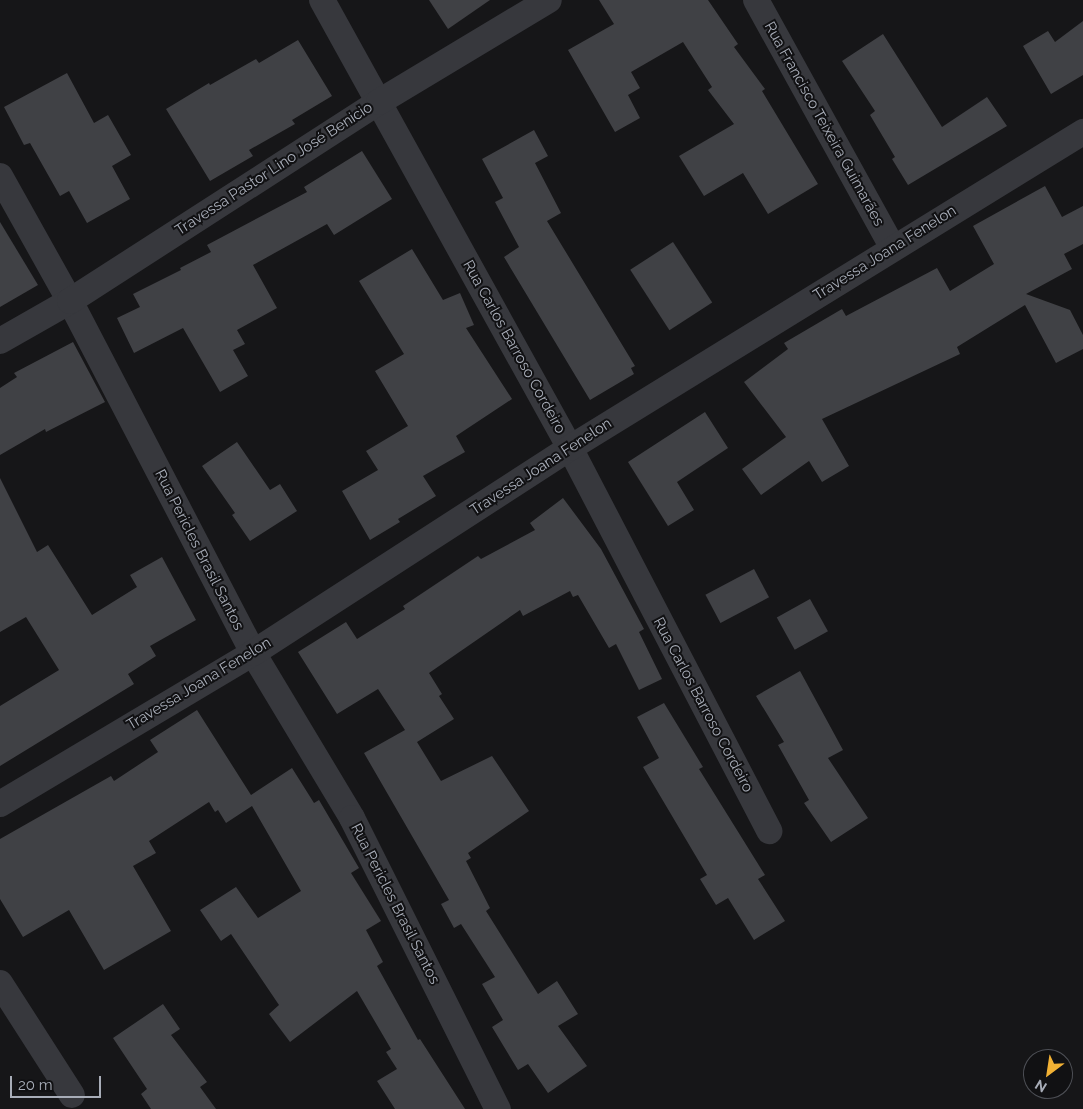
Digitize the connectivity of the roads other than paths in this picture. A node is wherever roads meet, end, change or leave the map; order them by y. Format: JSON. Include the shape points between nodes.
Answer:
{"nodes":[{"id":1,"x":322,"y":0,"type":"edge"},
{"id":2,"x":549,"y":0,"type":"edge"},
{"id":3,"x":756,"y":0,"type":"edge"},
{"id":4,"x":379,"y":102,"type":"junction"},
{"id":5,"x":1083,"y":132,"type":"edge"},
{"id":6,"x":0,"y":176,"type":"edge"},
{"id":7,"x":893,"y":248,"type":"junction"},
{"id":8,"x":70,"y":301,"type":"junction"},
{"id":9,"x":0,"y":341,"type":"edge"},
{"id":10,"x":570,"y":448,"type":"junction"},
{"id":11,"x":253,"y":653,"type":"junction"},
{"id":12,"x":0,"y":804,"type":"edge"},
{"id":13,"x":769,"y":831,"type":"dead end"},
{"id":14,"x":0,"y":983,"type":"edge"},
{"id":15,"x":72,"y":1095,"type":"dead end"},
{"id":16,"x":498,"y":1109,"type":"edge"}],
"edges":[{"from":1,"to":4,"type":"street","name":"Rua Carlos Barroso Cordeiro"},
{"from":2,"to":4,"type":"street","name":"Travessa Pastor Lino José Benicio"},
{"from":3,"to":7,"type":"street","name":"Rua Francisco Teixeira Guimarães"},
{"from":4,"to":8,"type":"street","name":"Travessa Pastor Lino José Benicio"},
{"from":4,"to":10,"type":"street","name":"Rua Carlos Barroso Cordeiro"},
{"from":5,"to":7,"type":"street","name":"Travessa Joana Fenelon"},
{"from":6,"to":8,"type":"street","name":"Rua Pericles Brasil Santos"},
{"from":7,"to":10,"type":"street","name":"Travessa Joana Fenelon"},
{"from":8,"to":9,"type":"street","name":"Travessa Pastor Lino José Benicio"},
{"from":8,"to":11,"type":"street","name":"Rua Pericles Brasil Santos"},
{"from":10,"to":11,"type":"street","name":"Travessa Joana Fenelon"},
{"from":10,"to":13,"type":"street","name":"Rua Carlos Barroso Cordeiro"},
{"from":11,"to":12,"type":"street","name":"Travessa Joana Fenelon"},
{"from":11,"to":16,"type":"street","name":"Rua Pericles Brasil Santos","via":[[352,818]]},
{"from":14,"to":15,"type":"street"}]}
